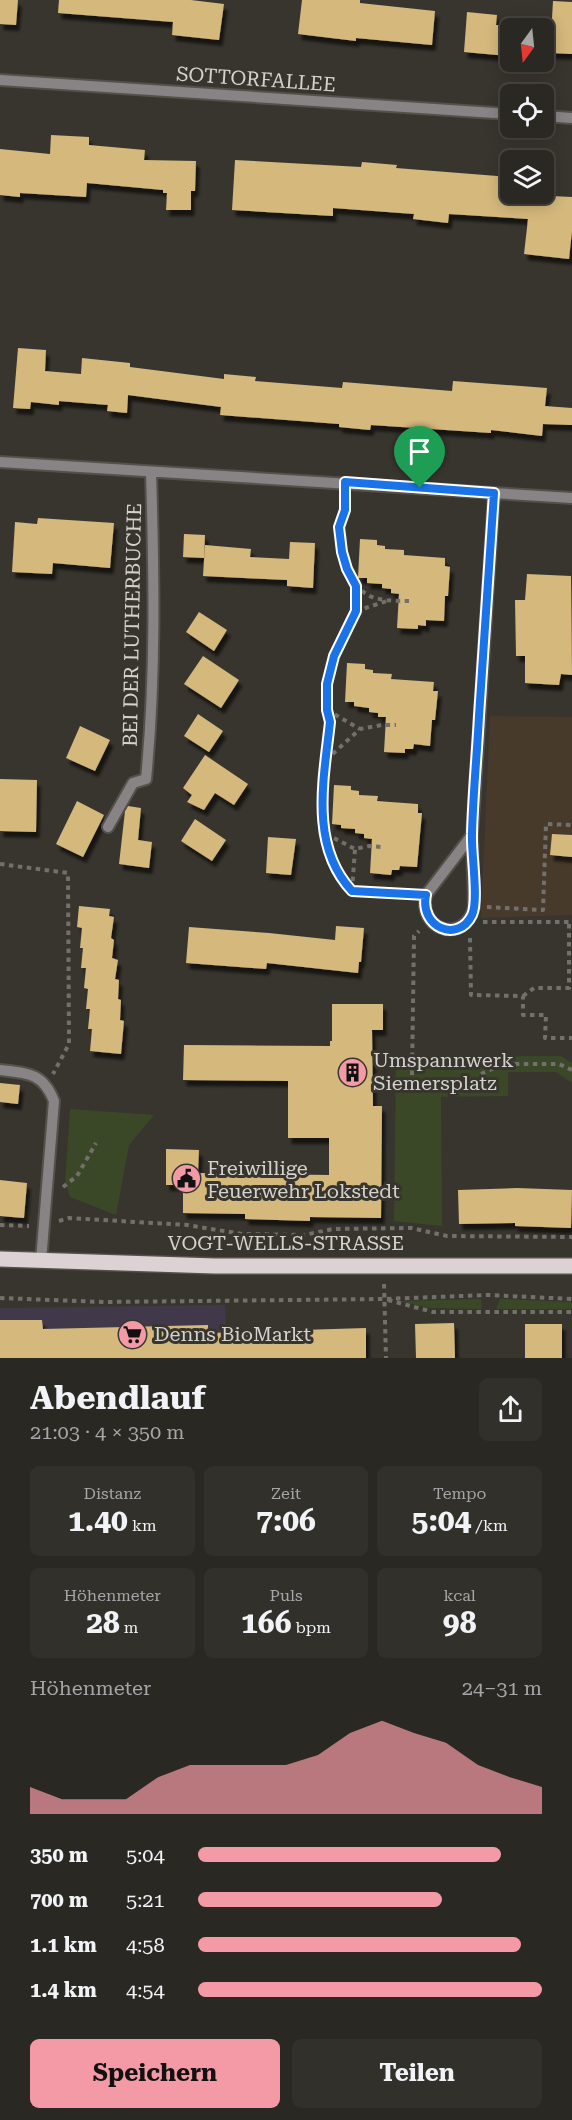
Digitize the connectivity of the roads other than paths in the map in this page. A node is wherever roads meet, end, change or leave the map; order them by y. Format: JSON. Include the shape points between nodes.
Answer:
{"nodes":[{"id":1,"x":0,"y":80,"type":"edge"},
{"id":2,"x":500,"y":113,"type":"edge"},
{"id":3,"x":554,"y":117,"type":"edge"},
{"id":4,"x":572,"y":118,"type":"edge"},
{"id":5,"x":0,"y":462,"type":"edge"},
{"id":6,"x":151,"y":472,"type":"junction"},
{"id":7,"x":494,"y":493,"type":"junction"},
{"id":8,"x":572,"y":498,"type":"edge"},
{"id":9,"x":108,"y":827,"type":"dead end"},
{"id":10,"x":472,"y":835,"type":"junction"},
{"id":11,"x":0,"y":1070,"type":"edge"},
{"id":12,"x":0,"y":1259,"type":"edge"},
{"id":13,"x":40,"y":1261,"type":"junction"},
{"id":14,"x":572,"y":1266,"type":"edge"}],
"edges":[{"from":1,"to":2,"type":"street","name":"SOTTORFALLEE"},
{"from":3,"to":4,"type":"street"},
{"from":5,"to":6,"type":"street"},
{"from":6,"to":7,"type":"street"},
{"from":6,"to":9,"type":"street","name":"BEI DER LUTHERBUCHE","via":[[151,726],[146,779],[133,783]]},
{"from":7,"to":8,"type":"street"},
{"from":7,"to":10,"type":"street"},
{"from":10,"to":10,"type":"street","via":[[474,907],[468,922],[449,930],[429,919],[425,912],[426,895]]},
{"from":11,"to":13,"type":"street","via":[[27,1073],[48,1085],[54,1101]]},
{"from":12,"to":13,"type":"main road","name":"VOGT-WELLS-STRASSE"},
{"from":13,"to":14,"type":"main road","name":"VOGT-WELLS-STRASSE","via":[[215,1266]]}]}
